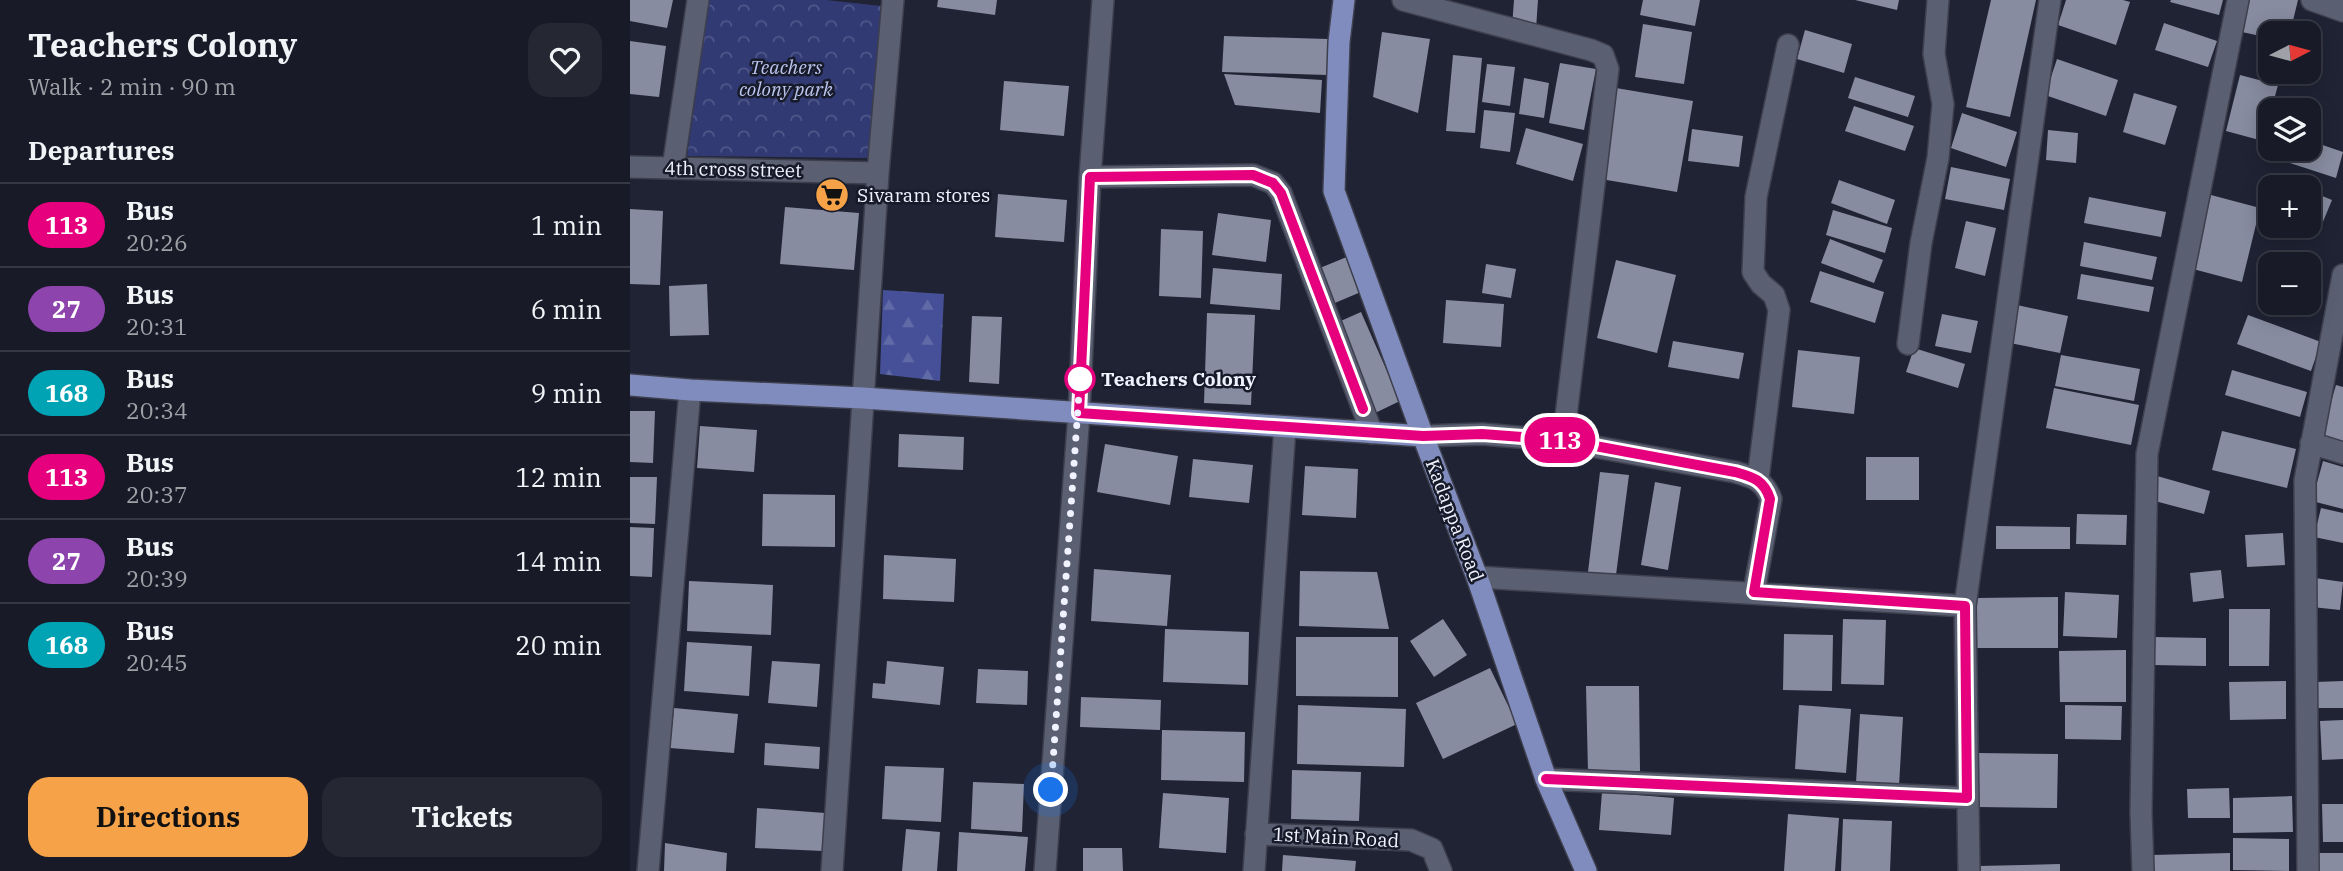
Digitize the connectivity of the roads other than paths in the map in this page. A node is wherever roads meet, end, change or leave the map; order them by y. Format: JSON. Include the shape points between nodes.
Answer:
{"nodes":[{"id":1,"x":698,"y":0,"type":"edge"},
{"id":2,"x":893,"y":0,"type":"edge"},
{"id":3,"x":1103,"y":0,"type":"edge"},
{"id":4,"x":1344,"y":0,"type":"edge"},
{"id":5,"x":1403,"y":0,"type":"edge"},
{"id":6,"x":1938,"y":0,"type":"edge"},
{"id":7,"x":2050,"y":0,"type":"edge"},
{"id":8,"x":2238,"y":0,"type":"edge"},
{"id":9,"x":2312,"y":0,"type":"edge"},
{"id":10,"x":2343,"y":11,"type":"edge"},
{"id":11,"x":1788,"y":45,"type":"dead end"},
{"id":12,"x":630,"y":167,"type":"edge"},
{"id":13,"x":673,"y":168,"type":"junction"},
{"id":14,"x":877,"y":173,"type":"junction"},
{"id":15,"x":1090,"y":177,"type":"junction"},
{"id":16,"x":2343,"y":275,"type":"edge"},
{"id":17,"x":1908,"y":344,"type":"dead end"},
{"id":18,"x":630,"y":385,"type":"edge"},
{"id":19,"x":690,"y":390,"type":"junction"},
{"id":20,"x":863,"y":398,"type":"junction"},
{"id":21,"x":1079,"y":413,"type":"junction"},
{"id":22,"x":1285,"y":427,"type":"junction"},
{"id":23,"x":1372,"y":433,"type":"junction"},
{"id":24,"x":1423,"y":436,"type":"junction"},
{"id":25,"x":1563,"y":440,"type":"junction"},
{"id":26,"x":2311,"y":443,"type":"junction"},
{"id":27,"x":2343,"y":453,"type":"edge"},
{"id":28,"x":1758,"y":479,"type":"junction"},
{"id":29,"x":1477,"y":576,"type":"junction"},
{"id":30,"x":1754,"y":592,"type":"junction"},
{"id":31,"x":1965,"y":606,"type":"junction"},
{"id":32,"x":1546,"y":779,"type":"junction"},
{"id":33,"x":1967,"y":798,"type":"junction"},
{"id":34,"x":1256,"y":834,"type":"junction"},
{"id":35,"x":648,"y":871,"type":"edge"},
{"id":36,"x":832,"y":871,"type":"edge"},
{"id":37,"x":1045,"y":871,"type":"edge"},
{"id":38,"x":1254,"y":871,"type":"edge"},
{"id":39,"x":1441,"y":871,"type":"edge"},
{"id":40,"x":1586,"y":871,"type":"edge"},
{"id":41,"x":1969,"y":871,"type":"edge"},
{"id":42,"x":2143,"y":871,"type":"edge"},
{"id":43,"x":2308,"y":871,"type":"edge"}],
"edges":[{"from":1,"to":13,"type":"street"},
{"from":2,"to":14,"type":"street"},
{"from":3,"to":15,"type":"street"},
{"from":4,"to":24,"type":"main road","name":"Kadappa Road","via":[[1334,191]]},
{"from":5,"to":25,"type":"street","via":[[1603,55],[1608,69]]},
{"from":6,"to":17,"type":"street","via":[[1934,54],[1943,104]]},
{"from":7,"to":31,"type":"street"},
{"from":8,"to":42,"type":"street","via":[[2147,454]]},
{"from":9,"to":10,"type":"street"},
{"from":11,"to":28,"type":"street","via":[[1756,197],[1753,272],[1774,295],[1779,310]]},
{"from":12,"to":13,"type":"street","name":"4th cross street"},
{"from":13,"to":14,"type":"street","name":"4th cross street"},
{"from":14,"to":20,"type":"street"},
{"from":15,"to":21,"type":"street"},
{"from":15,"to":23,"type":"street","via":[[1253,175],[1273,183],[1281,193]]},
{"from":16,"to":26,"type":"street"},
{"from":18,"to":19,"type":"main road"},
{"from":19,"to":20,"type":"main road"},
{"from":19,"to":35,"type":"street"},
{"from":20,"to":21,"type":"main road"},
{"from":20,"to":36,"type":"street"},
{"from":21,"to":22,"type":"main road"},
{"from":21,"to":37,"type":"street"},
{"from":22,"to":23,"type":"main road"},
{"from":22,"to":34,"type":"street"},
{"from":23,"to":24,"type":"main road"},
{"from":24,"to":25,"type":"street","via":[[1482,434]]},
{"from":24,"to":29,"type":"main road","name":"Kadappa Road"},
{"from":25,"to":28,"type":"street"},
{"from":26,"to":27,"type":"street"},
{"from":26,"to":43,"type":"street","via":[[2305,480]]},
{"from":28,"to":30,"type":"street","via":[[1770,499]]},
{"from":29,"to":30,"type":"street"},
{"from":29,"to":32,"type":"main road","name":"Kadappa Road"},
{"from":30,"to":31,"type":"street"},
{"from":31,"to":33,"type":"street"},
{"from":32,"to":33,"type":"street"},
{"from":32,"to":40,"type":"main road","name":"Kadappa Road"},
{"from":33,"to":41,"type":"street"},
{"from":34,"to":38,"type":"street"},
{"from":34,"to":39,"type":"street","name":"1st Main Road","via":[[1411,841],[1432,849]]}]}
